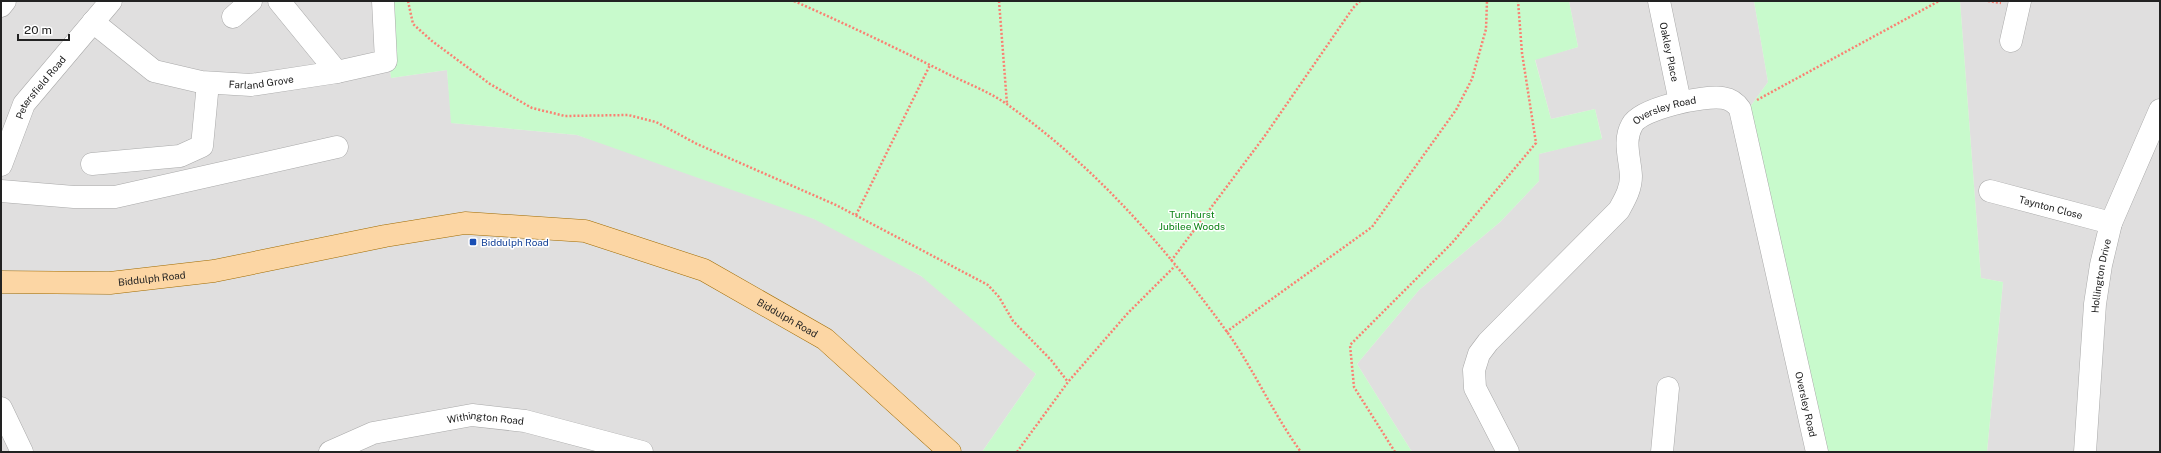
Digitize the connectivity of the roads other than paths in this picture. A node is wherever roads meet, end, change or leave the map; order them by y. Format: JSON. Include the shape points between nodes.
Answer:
{"nodes":[{"id":1,"x":5,"y":1,"type":"edge"},
{"id":2,"x":111,"y":1,"type":"edge"},
{"id":3,"x":251,"y":1,"type":"edge"},
{"id":4,"x":279,"y":1,"type":"edge"},
{"id":5,"x":383,"y":1,"type":"edge"},
{"id":6,"x":1660,"y":1,"type":"edge"},
{"id":7,"x":2020,"y":1,"type":"edge"},
{"id":8,"x":1,"y":6,"type":"edge"},
{"id":9,"x":233,"y":17,"type":"dead end"},
{"id":10,"x":93,"y":22,"type":"junction"},
{"id":11,"x":2011,"y":41,"type":"dead end"},
{"id":12,"x":337,"y":72,"type":"junction"},
{"id":13,"x":208,"y":83,"type":"junction"},
{"id":14,"x":1680,"y":102,"type":"junction"},
{"id":15,"x":2160,"y":110,"type":"edge"},
{"id":16,"x":337,"y":147,"type":"dead end"},
{"id":17,"x":1,"y":164,"type":"edge"},
{"id":18,"x":92,"y":164,"type":"dead end"},
{"id":19,"x":1990,"y":191,"type":"dead end"},
{"id":20,"x":1,"y":192,"type":"edge"},
{"id":21,"x":2112,"y":223,"type":"junction"},
{"id":22,"x":1,"y":282,"type":"edge"},
{"id":23,"x":1668,"y":388,"type":"dead end"},
{"id":24,"x":1,"y":408,"type":"edge"},
{"id":25,"x":583,"y":444,"type":"edge"},
{"id":26,"x":22,"y":452,"type":"edge"},
{"id":27,"x":330,"y":452,"type":"edge"},
{"id":28,"x":642,"y":452,"type":"edge"},
{"id":29,"x":950,"y":452,"type":"edge"},
{"id":30,"x":1508,"y":452,"type":"edge"},
{"id":31,"x":1662,"y":452,"type":"edge"},
{"id":32,"x":1817,"y":452,"type":"edge"},
{"id":33,"x":2085,"y":452,"type":"edge"}],
"edges":[{"from":1,"to":8,"type":"street"},
{"from":2,"to":10,"type":"street","name":"Petersfield Road"},
{"from":3,"to":9,"type":"street"},
{"from":4,"to":12,"type":"street"},
{"from":5,"to":12,"type":"street","name":"Farland Grove","via":[[386,62]]},
{"from":6,"to":14,"type":"street","name":"Oakley Place"},
{"from":7,"to":11,"type":"street"},
{"from":10,"to":13,"type":"street","name":"Farland Grove","via":[[154,70]]},
{"from":10,"to":17,"type":"street","name":"Petersfield Road","via":[[24,104]]},
{"from":12,"to":13,"type":"street","name":"Farland Grove","via":[[251,85]]},
{"from":13,"to":18,"type":"street","via":[[202,146],[180,156]]},
{"from":14,"to":30,"type":"street","name":"Oversley Road","via":[[1642,115],[1632,123],[1627,144],[1631,177],[1628,195],[1619,210],[1479,354],[1474,370],[1475,388]]},
{"from":14,"to":32,"type":"street","name":"Oversley Road","via":[[1725,98],[1740,109]]},
{"from":15,"to":21,"type":"street","name":"Hollington Drive"},
{"from":16,"to":20,"type":"street","via":[[115,197]]},
{"from":19,"to":21,"type":"street","name":"Taynton Close"},
{"from":21,"to":33,"type":"street","name":"Hollington Drive","via":[[2101,265],[2095,304]]},
{"from":22,"to":29,"type":"main road","name":"Biddulph Road","via":[[110,283],[214,271],[465,223],[585,231],[704,270],[825,339]]},
{"from":23,"to":31,"type":"street"},
{"from":24,"to":26,"type":"street"},
{"from":25,"to":27,"type":"street","name":"Withington Road","via":[[524,421],[472,415],[373,433]]},
{"from":25,"to":28,"type":"street","name":"Withington Road"}]}
